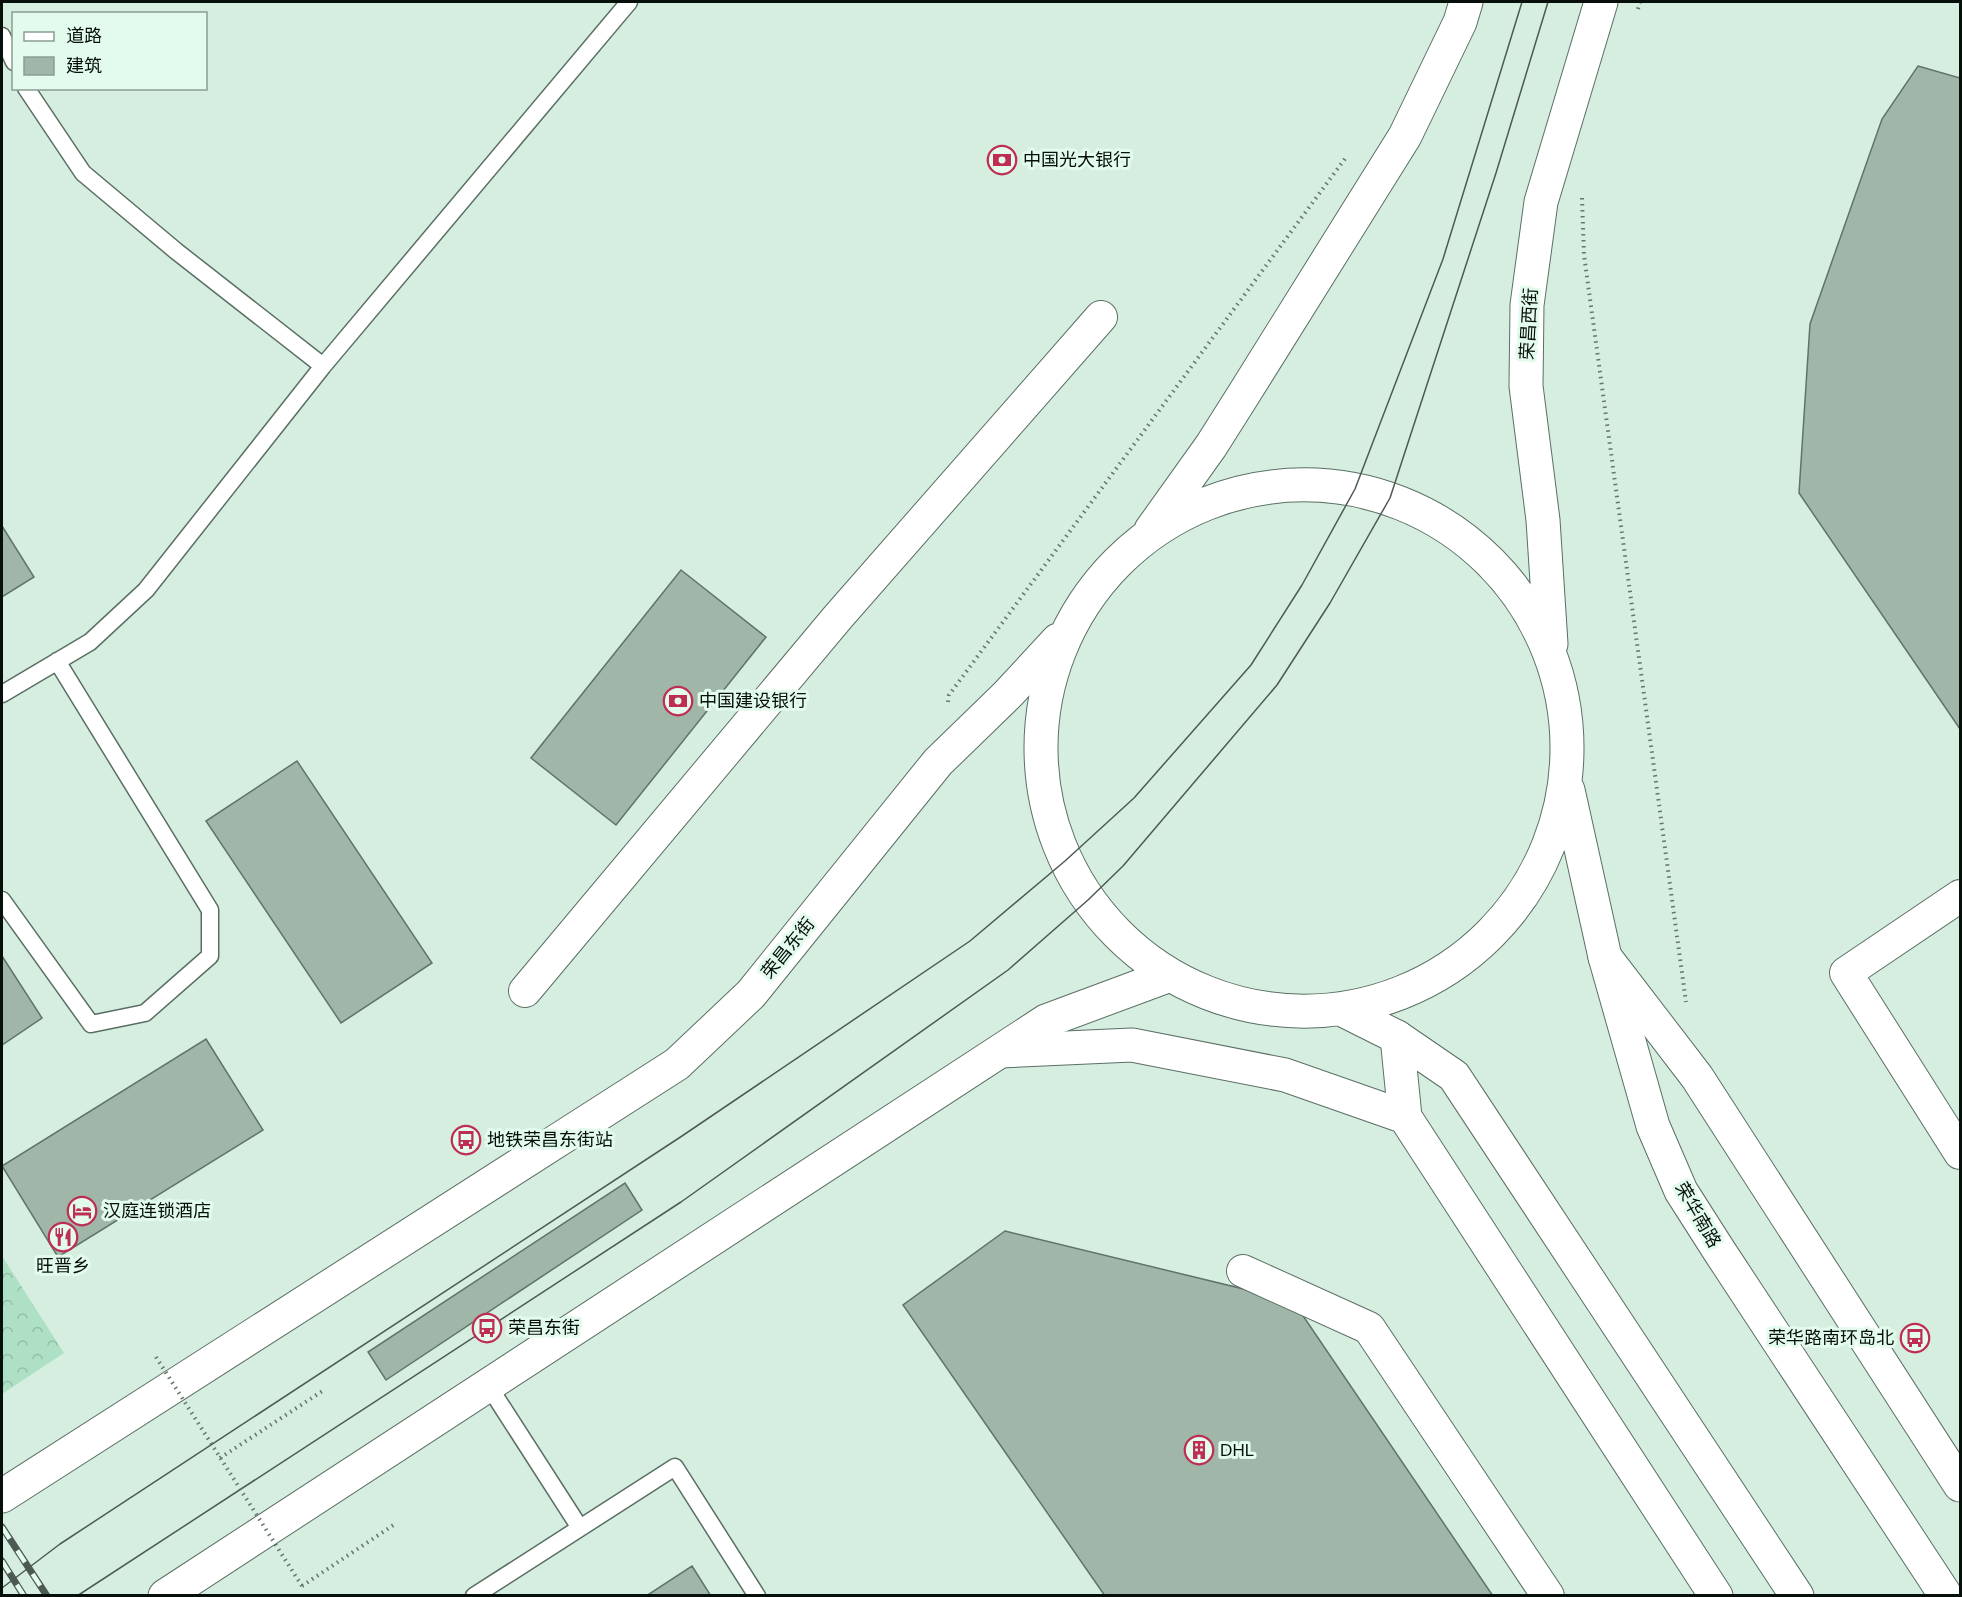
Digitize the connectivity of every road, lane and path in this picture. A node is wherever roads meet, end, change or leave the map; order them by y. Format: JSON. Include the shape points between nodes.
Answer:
{"nodes":[{"id":1,"x":628,"y":2,"type":"edge"},
{"id":2,"x":1466,"y":2,"type":"edge"},
{"id":3,"x":1601,"y":2,"type":"edge"},
{"id":4,"x":1640,"y":2,"type":"edge"},
{"id":5,"x":1637,"y":13,"type":"dead end"},
{"id":6,"x":2,"y":36,"type":"edge"},
{"id":7,"x":12,"y":58,"type":"edge"},
{"id":8,"x":27,"y":90,"type":"edge"},
{"id":9,"x":1352,"y":150,"type":"dead end"},
{"id":10,"x":1585,"y":189,"type":"dead end"},
{"id":11,"x":1101,"y":317,"type":"dead end"},
{"id":12,"x":323,"y":366,"type":"junction"},
{"id":13,"x":1146,"y":536,"type":"junction"},
{"id":14,"x":1067,"y":630,"type":"junction"},
{"id":15,"x":1552,"y":654,"type":"junction"},
{"id":16,"x":57,"y":661,"type":"junction"},
{"id":17,"x":2,"y":694,"type":"edge"},
{"id":18,"x":948,"y":706,"type":"dead end"},
{"id":19,"x":1566,"y":782,"type":"junction"},
{"id":20,"x":1960,"y":896,"type":"edge"},
{"id":21,"x":2,"y":900,"type":"edge"},
{"id":22,"x":1605,"y":957,"type":"junction"},
{"id":23,"x":1170,"y":975,"type":"junction"},
{"id":24,"x":525,"y":991,"type":"dead end"},
{"id":25,"x":1687,"y":1006,"type":"dead end"},
{"id":26,"x":1341,"y":1009,"type":"junction"},
{"id":27,"x":1397,"y":1037,"type":"junction"},
{"id":28,"x":1001,"y":1051,"type":"junction"},
{"id":29,"x":1405,"y":1117,"type":"junction"},
{"id":30,"x":1960,"y":1153,"type":"edge"},
{"id":31,"x":1242,"y":1271,"type":"dead end"},
{"id":32,"x":156,"y":1357,"type":"dead end"},
{"id":33,"x":488,"y":1385,"type":"junction"},
{"id":34,"x":324,"y":1390,"type":"dead end"},
{"id":35,"x":220,"y":1458,"type":"junction"},
{"id":36,"x":1960,"y":1485,"type":"edge"},
{"id":37,"x":2,"y":1496,"type":"edge"},
{"id":38,"x":395,"y":1524,"type":"dead end"},
{"id":39,"x":579,"y":1528,"type":"junction"},
{"id":40,"x":165,"y":1596,"type":"edge"},
{"id":41,"x":474,"y":1596,"type":"edge"},
{"id":42,"x":756,"y":1596,"type":"edge"},
{"id":43,"x":1548,"y":1596,"type":"edge"},
{"id":44,"x":1716,"y":1596,"type":"edge"},
{"id":45,"x":1797,"y":1596,"type":"edge"},
{"id":46,"x":1946,"y":1596,"type":"edge"}],
"edges":[{"from":1,"to":12,"type":"lane"},
{"from":2,"to":13,"type":"main road","via":[[1405,136],[1236,407]]},
{"from":3,"to":15,"type":"main road","name":"荣昌西街","via":[[1541,202],[1527,305],[1526,386],[1543,520]]},
{"from":4,"to":5,"type":"path"},
{"from":6,"to":7,"type":"lane"},
{"from":8,"to":12,"type":"lane","via":[[83,173]]},
{"from":9,"to":18,"type":"path","via":[[950,695]]},
{"from":10,"to":25,"type":"path","via":[[1584,255]]},
{"from":11,"to":24,"type":"street","via":[[838,617]]},
{"from":12,"to":16,"type":"lane","via":[[146,590],[90,642]]},
{"from":13,"to":14,"type":"main road","via":[[1100,580]]},
{"from":13,"to":15,"type":"main road","via":[[1220,497],[1291,484],[1355,489],[1390,498],[1423,512],[1469,542],[1519,593]]},
{"from":14,"to":23,"type":"main road","via":[[1044,695],[1039,754],[1048,814],[1065,861],[1088,900],[1123,940]]},
{"from":14,"to":37,"type":"main road","name":"荣昌东街","via":[[938,762],[751,994],[677,1064]]},
{"from":15,"to":19,"type":"main road","via":[[1566,710]]},
{"from":16,"to":17,"type":"lane"},
{"from":16,"to":21,"type":"lane","via":[[210,910],[210,956],[145,1013],[92,1024]]},
{"from":19,"to":22,"type":"main road","name":"荣华南路"},
{"from":19,"to":26,"type":"main road","via":[[1551,843],[1529,888],[1500,925],[1448,969],[1411,989]]},
{"from":20,"to":30,"type":"street","via":[[1846,974]]},
{"from":22,"to":36,"type":"main road","via":[[1696,1077]]},
{"from":22,"to":46,"type":"main road","name":"荣华南路","via":[[1653,1126],[1681,1191]]},
{"from":23,"to":26,"type":"main road","via":[[1226,1000],[1282,1011]]},
{"from":23,"to":28,"type":"main road","via":[[1046,1021]]},
{"from":26,"to":27,"type":"main road"},
{"from":27,"to":29,"type":"main road"},
{"from":27,"to":45,"type":"main road","via":[[1454,1076]]},
{"from":28,"to":29,"type":"main road","via":[[1132,1045],[1285,1075]]},
{"from":28,"to":33,"type":"main road"},
{"from":29,"to":44,"type":"main road"},
{"from":31,"to":43,"type":"street","via":[[1369,1328]]},
{"from":32,"to":35,"type":"path","bridge":true},
{"from":33,"to":39,"type":"lane"},
{"from":33,"to":40,"type":"main road"},
{"from":34,"to":35,"type":"path"},
{"from":35,"to":38,"type":"path","bridge":true,"via":[[302,1586]]},
{"from":39,"to":41,"type":"lane"},
{"from":39,"to":42,"type":"lane","via":[[675,1467]]}]}
